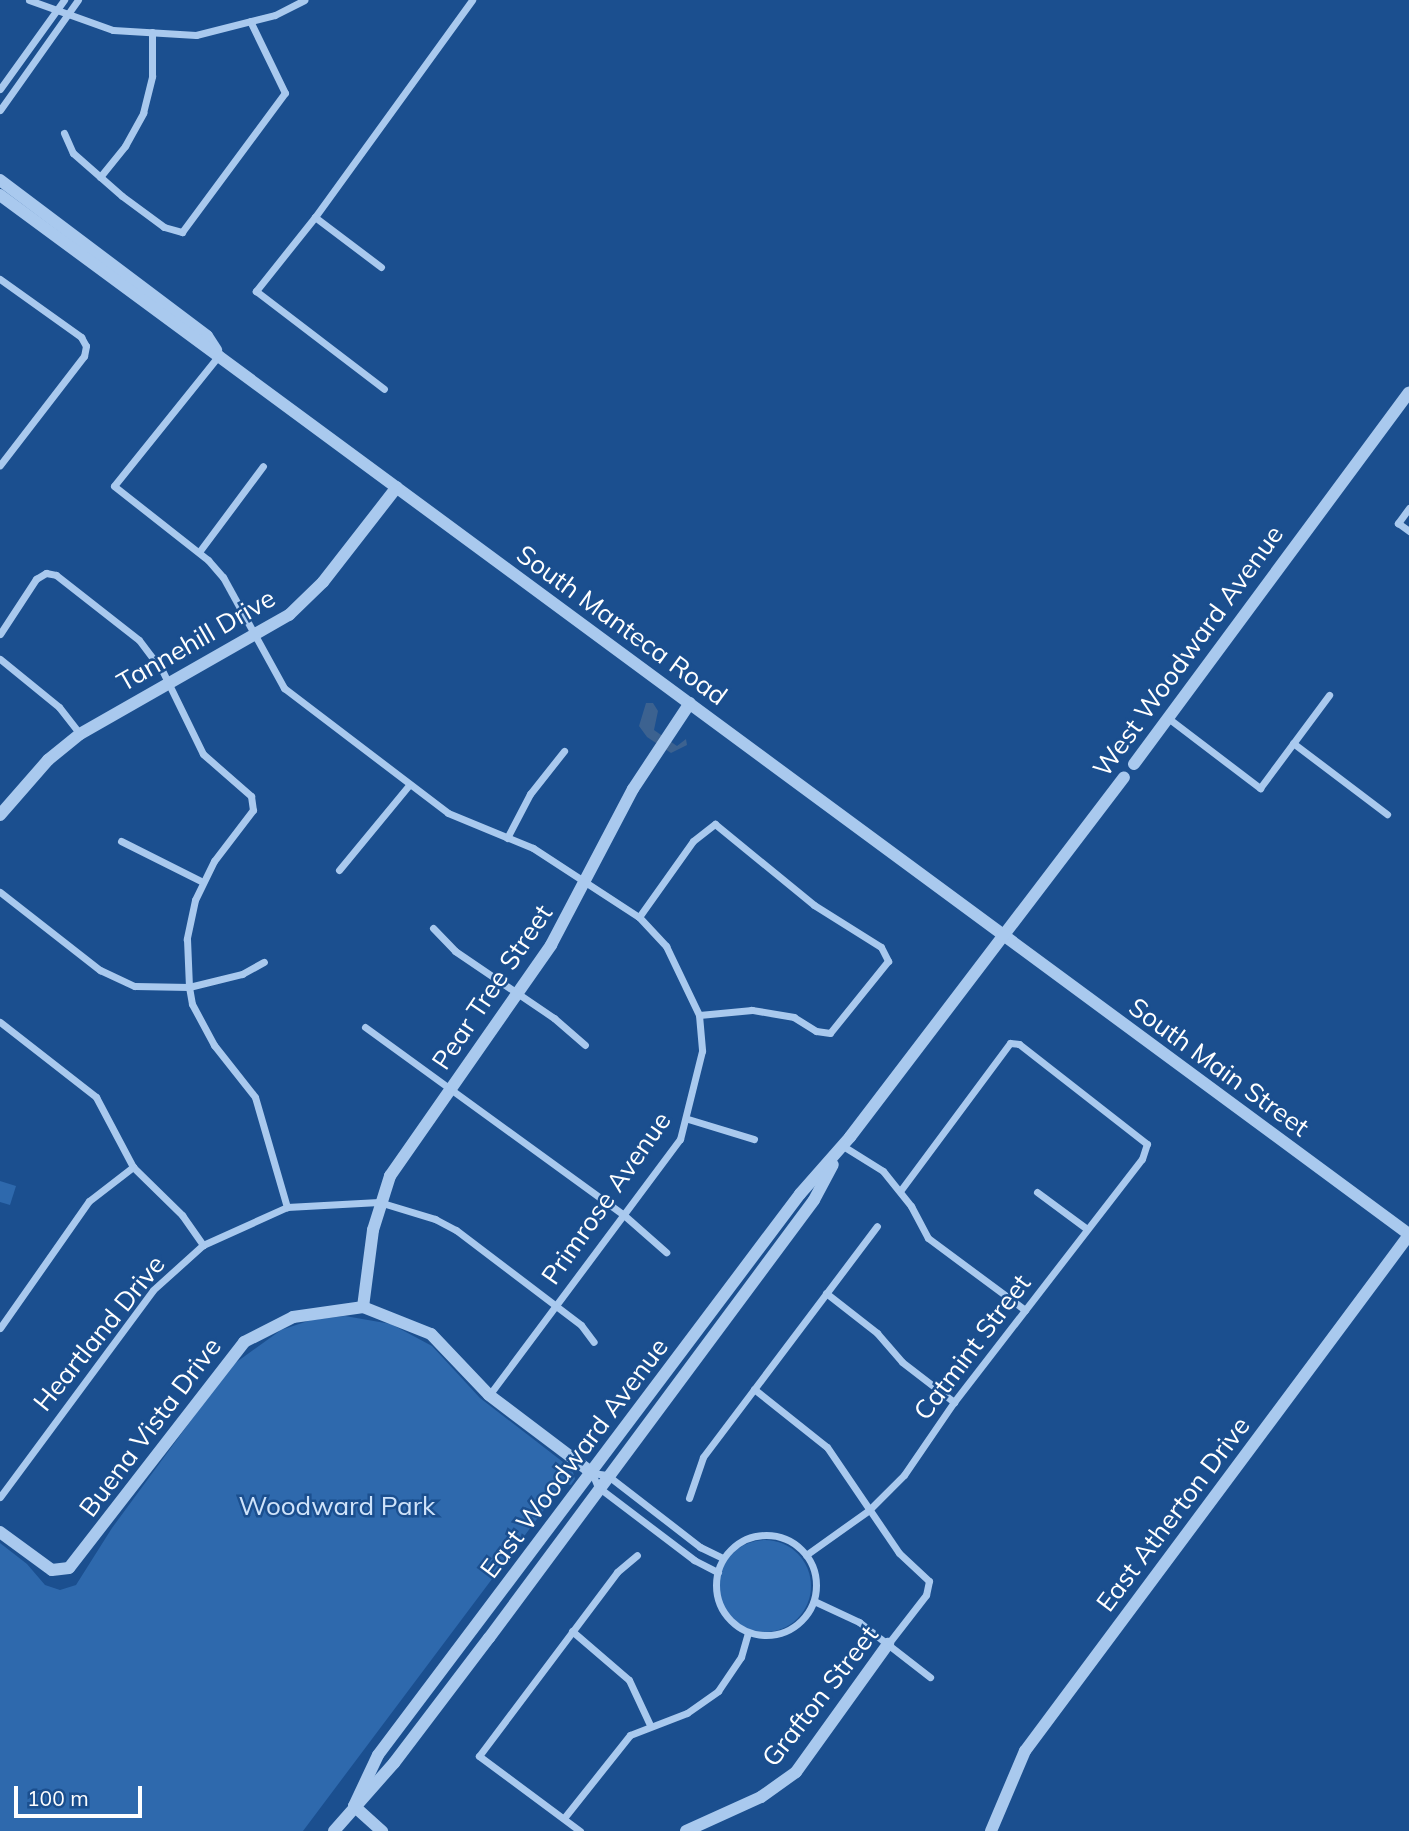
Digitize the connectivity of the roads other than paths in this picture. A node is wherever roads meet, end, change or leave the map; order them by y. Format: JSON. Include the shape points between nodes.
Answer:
{"nodes":[{"id":1,"x":29,"y":0,"type":"edge"},
{"id":2,"x":64,"y":0,"type":"edge"},
{"id":3,"x":78,"y":0,"type":"edge"},
{"id":4,"x":304,"y":0,"type":"edge"},
{"id":5,"x":472,"y":0,"type":"edge"},
{"id":6,"x":57,"y":13,"type":"junction"},
{"id":7,"x":69,"y":18,"type":"junction"},
{"id":8,"x":250,"y":21,"type":"junction"},
{"id":9,"x":152,"y":32,"type":"junction"},
{"id":10,"x":0,"y":89,"type":"edge"},
{"id":11,"x":0,"y":110,"type":"edge"},
{"id":12,"x":64,"y":133,"type":"dead end"},
{"id":13,"x":100,"y":177,"type":"junction"},
{"id":14,"x":0,"y":180,"type":"edge"},
{"id":15,"x":0,"y":195,"type":"edge"},
{"id":16,"x":315,"y":217,"type":"junction"},
{"id":17,"x":381,"y":267,"type":"dead end"},
{"id":18,"x":1,"y":281,"type":"edge"},
{"id":19,"x":218,"y":352,"type":"junction"},
{"id":20,"x":384,"y":389,"type":"dead end"},
{"id":21,"x":1409,"y":393,"type":"edge"},
{"id":22,"x":0,"y":465,"type":"edge"},
{"id":23,"x":263,"y":466,"type":"dead end"},
{"id":24,"x":397,"y":487,"type":"junction"},
{"id":25,"x":1409,"y":508,"type":"edge"},
{"id":26,"x":1409,"y":531,"type":"edge"},
{"id":27,"x":199,"y":552,"type":"junction"},
{"id":28,"x":0,"y":634,"type":"edge"},
{"id":29,"x":254,"y":636,"type":"junction"},
{"id":30,"x":0,"y":659,"type":"edge"},
{"id":31,"x":168,"y":683,"type":"junction"},
{"id":32,"x":1329,"y":695,"type":"dead end"},
{"id":33,"x":690,"y":703,"type":"junction"},
{"id":34,"x":1168,"y":718,"type":"junction"},
{"id":35,"x":79,"y":734,"type":"junction"},
{"id":36,"x":1293,"y":743,"type":"junction"},
{"id":37,"x":564,"y":751,"type":"dead end"},
{"id":38,"x":1134,"y":764,"type":"joint"},
{"id":39,"x":1124,"y":777,"type":"joint"},
{"id":40,"x":408,"y":785,"type":"junction"},
{"id":41,"x":1387,"y":814,"type":"dead end"},
{"id":42,"x":0,"y":815,"type":"edge"},
{"id":43,"x":508,"y":838,"type":"junction"},
{"id":44,"x":121,"y":841,"type":"dead end"},
{"id":45,"x":339,"y":870,"type":"dead end"},
{"id":46,"x":201,"y":881,"type":"junction"},
{"id":47,"x":588,"y":881,"type":"junction"},
{"id":48,"x":0,"y":892,"type":"edge"},
{"id":49,"x":639,"y":917,"type":"junction"},
{"id":50,"x":433,"y":928,"type":"dead end"},
{"id":51,"x":1003,"y":935,"type":"junction"},
{"id":52,"x":264,"y":962,"type":"dead end"},
{"id":53,"x":189,"y":987,"type":"junction"},
{"id":54,"x":520,"y":995,"type":"junction"},
{"id":55,"x":699,"y":1015,"type":"junction"},
{"id":56,"x":0,"y":1022,"type":"edge"},
{"id":57,"x":365,"y":1027,"type":"dead end"},
{"id":58,"x":585,"y":1045,"type":"dead end"},
{"id":59,"x":451,"y":1088,"type":"junction"},
{"id":60,"x":688,"y":1119,"type":"junction"},
{"id":61,"x":754,"y":1139,"type":"dead end"},
{"id":62,"x":843,"y":1146,"type":"junction"},
{"id":63,"x":133,"y":1167,"type":"junction"},
{"id":64,"x":900,"y":1191,"type":"junction"},
{"id":65,"x":1037,"y":1192,"type":"dead end"},
{"id":66,"x":379,"y":1202,"type":"junction"},
{"id":67,"x":287,"y":1207,"type":"junction"},
{"id":68,"x":625,"y":1216,"type":"junction"},
{"id":69,"x":877,"y":1226,"type":"dead end"},
{"id":70,"x":1087,"y":1230,"type":"junction"},
{"id":71,"x":1409,"y":1235,"type":"edge"},
{"id":72,"x":203,"y":1245,"type":"junction"},
{"id":73,"x":666,"y":1252,"type":"dead end"},
{"id":74,"x":826,"y":1293,"type":"junction"},
{"id":75,"x":363,"y":1307,"type":"junction"},
{"id":76,"x":555,"y":1307,"type":"junction"},
{"id":77,"x":1025,"y":1310,"type":"junction"},
{"id":78,"x":0,"y":1328,"type":"edge"},
{"id":79,"x":594,"y":1342,"type":"dead end"},
{"id":80,"x":754,"y":1389,"type":"junction"},
{"id":81,"x":489,"y":1395,"type":"junction"},
{"id":82,"x":954,"y":1402,"type":"junction"},
{"id":83,"x":592,"y":1473,"type":"junction"},
{"id":84,"x":607,"y":1475,"type":"junction"},
{"id":85,"x":598,"y":1487,"type":"junction"},
{"id":86,"x":0,"y":1497,"type":"edge"},
{"id":87,"x":689,"y":1498,"type":"dead end"},
{"id":88,"x":869,"y":1510,"type":"junction"},
{"id":89,"x":0,"y":1532,"type":"edge"},
{"id":90,"x":637,"y":1555,"type":"dead end"},
{"id":91,"x":806,"y":1555,"type":"junction"},
{"id":92,"x":723,"y":1558,"type":"junction"},
{"id":93,"x":718,"y":1572,"type":"junction"},
{"id":94,"x":814,"y":1601,"type":"junction"},
{"id":95,"x":572,"y":1631,"type":"junction"},
{"id":96,"x":748,"y":1633,"type":"junction"},
{"id":97,"x":888,"y":1644,"type":"junction"},
{"id":98,"x":930,"y":1677,"type":"dead end"},
{"id":99,"x":649,"y":1725,"type":"junction"},
{"id":100,"x":354,"y":1806,"type":"junction"},
{"id":101,"x":564,"y":1818,"type":"junction"},
{"id":102,"x":334,"y":1831,"type":"edge"},
{"id":103,"x":382,"y":1831,"type":"edge"},
{"id":104,"x":580,"y":1831,"type":"edge"},
{"id":105,"x":686,"y":1831,"type":"edge"},
{"id":106,"x":991,"y":1831,"type":"edge"}],
"edges":[{"from":1,"to":6,"type":"street"},
{"from":2,"to":6,"type":"street"},
{"from":3,"to":7,"type":"street"},
{"from":4,"to":8,"type":"street"},
{"from":5,"to":16,"type":"street"},
{"from":6,"to":7,"type":"street"},
{"from":6,"to":10,"type":"street"},
{"from":7,"to":9,"type":"street","via":[[113,30]]},
{"from":7,"to":11,"type":"street"},
{"from":8,"to":9,"type":"street","via":[[196,34]]},
{"from":8,"to":13,"type":"street","via":[[285,93],[182,232],[164,228]]},
{"from":9,"to":13,"type":"street","via":[[152,76],[143,113]]},
{"from":12,"to":13,"type":"street","via":[[73,153]]},
{"from":14,"to":19,"type":"street","name":"South Manteca Road","via":[[207,335]]},
{"from":15,"to":19,"type":"street","name":"South Manteca Road","via":[[200,345]]},
{"from":16,"to":17,"type":"street"},
{"from":16,"to":20,"type":"street","via":[[256,291]]},
{"from":18,"to":22,"type":"street","via":[[81,337],[86,346],[84,356]]},
{"from":19,"to":24,"type":"street","name":"South Manteca Road"},
{"from":19,"to":27,"type":"street","name":"Primrose Avenue","via":[[114,486]]},
{"from":21,"to":34,"type":"street","name":"West Woodward Avenue"},
{"from":23,"to":27,"type":"street"},
{"from":24,"to":29,"type":"street","name":"Tannehill Drive","via":[[316,590]]},
{"from":24,"to":33,"type":"street","name":"South Manteca Road"},
{"from":25,"to":26,"type":"street","via":[[1398,523]]},
{"from":27,"to":29,"type":"street","name":"Primrose Avenue","via":[[223,577]]},
{"from":28,"to":31,"type":"street","via":[[36,579],[46,572],[139,640]]},
{"from":29,"to":31,"type":"street","name":"Tannehill Drive"},
{"from":29,"to":40,"type":"street","name":"Primrose Avenue","via":[[284,688]]},
{"from":30,"to":35,"type":"street","via":[[59,707]]},
{"from":31,"to":35,"type":"street","name":"Tannehill Drive"},
{"from":31,"to":46,"type":"street","via":[[203,754],[251,796],[254,804]]},
{"from":32,"to":36,"type":"street"},
{"from":33,"to":47,"type":"street","name":"Pear Tree Street","via":[[657,749]]},
{"from":33,"to":51,"type":"street","name":"South Manteca Road"},
{"from":34,"to":36,"type":"street","via":[[1259,788]]},
{"from":34,"to":38,"type":"street","name":"West Woodward Avenue"},
{"from":35,"to":42,"type":"street","name":"Tannehill Drive","via":[[48,760]]},
{"from":36,"to":41,"type":"street"},
{"from":37,"to":43,"type":"street","via":[[530,794]]},
{"from":38,"to":39,"type":"street","name":"West Woodward Avenue"},
{"from":39,"to":51,"type":"street","name":"West Woodward Avenue"},
{"from":40,"to":43,"type":"street","name":"Primrose Avenue","via":[[469,825]]},
{"from":40,"to":45,"type":"street"},
{"from":43,"to":47,"type":"street","name":"Primrose Avenue"},
{"from":44,"to":46,"type":"street"},
{"from":46,"to":53,"type":"street","via":[[187,939]]},
{"from":47,"to":49,"type":"street","name":"Primrose Avenue"},
{"from":47,"to":54,"type":"street","name":"Pear Tree Street"},
{"from":48,"to":53,"type":"street","via":[[118,981],[150,989]]},
{"from":49,"to":55,"type":"street","name":"Primrose Avenue","via":[[666,946]]},
{"from":49,"to":55,"type":"street","via":[[693,841],[716,824],[814,905],[881,947],[888,961],[831,1033],[816,1031],[793,1017],[752,1010]]},
{"from":50,"to":54,"type":"street","via":[[454,951]]},
{"from":51,"to":62,"type":"street","name":"East Woodward Avenue"},
{"from":51,"to":71,"type":"street","name":"South Main Street"},
{"from":52,"to":53,"type":"street","via":[[242,974]]},
{"from":53,"to":67,"type":"street","via":[[192,1004],[214,1045],[255,1097]]},
{"from":54,"to":58,"type":"street"},
{"from":54,"to":59,"type":"street","name":"Pear Tree Street"},
{"from":55,"to":60,"type":"street","name":"Primrose Avenue","via":[[702,1051]]},
{"from":56,"to":63,"type":"street","via":[[96,1097]]},
{"from":57,"to":59,"type":"street"},
{"from":59,"to":66,"type":"street","name":"Pear Tree Street","via":[[400,1158]]},
{"from":59,"to":68,"type":"street"},
{"from":60,"to":61,"type":"street"},
{"from":60,"to":68,"type":"street","name":"Primrose Avenue","via":[[680,1139]]},
{"from":62,"to":64,"type":"street","via":[[883,1171]]},
{"from":62,"to":83,"type":"street","name":"East Woodward Avenue","via":[[800,1194]]},
{"from":62,"to":84,"type":"street","name":"East Woodward Avenue","via":[[814,1200]]},
{"from":63,"to":72,"type":"street","via":[[182,1215]]},
{"from":63,"to":78,"type":"street","via":[[89,1201]]},
{"from":64,"to":70,"type":"street","name":"Catmint Street","via":[[1010,1043],[1019,1044],[1147,1144],[1142,1159]]},
{"from":64,"to":77,"type":"street","via":[[929,1238]]},
{"from":65,"to":70,"type":"street"},
{"from":66,"to":67,"type":"street","name":"Heartland Drive"},
{"from":66,"to":75,"type":"street","name":"Pear Tree Street"},
{"from":66,"to":76,"type":"street","name":"Heartland Drive","via":[[456,1230]]},
{"from":67,"to":72,"type":"street","name":"Heartland Drive"},
{"from":68,"to":73,"type":"street"},
{"from":68,"to":76,"type":"street","name":"Primrose Avenue"},
{"from":69,"to":74,"type":"street"},
{"from":70,"to":77,"type":"street","name":"Catmint Street"},
{"from":71,"to":106,"type":"street","name":"East Atherton Drive","via":[[1025,1751]]},
{"from":72,"to":86,"type":"street","name":"Heartland Drive","via":[[153,1290]]},
{"from":74,"to":80,"type":"street"},
{"from":74,"to":82,"type":"street"},
{"from":75,"to":81,"type":"street","name":"Buena Vista Drive","via":[[431,1334]]},
{"from":75,"to":89,"type":"street","name":"Buena Vista Drive","via":[[293,1317],[244,1342],[69,1568],[52,1570]]},
{"from":76,"to":79,"type":"street","name":"Heartland Drive"},
{"from":76,"to":81,"type":"street","name":"Primrose Avenue"},
{"from":77,"to":82,"type":"street","name":"Catmint Street"},
{"from":80,"to":87,"type":"street","via":[[703,1457]]},
{"from":80,"to":88,"type":"street","via":[[812,1431]]},
{"from":81,"to":83,"type":"street","name":"Buena Vista Drive"},
{"from":82,"to":88,"type":"street","name":"Catmint Street","via":[[904,1475]]},
{"from":83,"to":84,"type":"street","name":"Buena Vista Drive"},
{"from":83,"to":85,"type":"street","name":"Buena Vista Drive"},
{"from":83,"to":100,"type":"street","name":"East Woodward Avenue","via":[[378,1755]]},
{"from":84,"to":85,"type":"street","name":"East Woodward Avenue"},
{"from":84,"to":92,"type":"street","name":"Buena Vista Drive","via":[[700,1546]]},
{"from":85,"to":93,"type":"street","name":"Buena Vista Drive","via":[[694,1560]]},
{"from":85,"to":100,"type":"street","name":"East Woodward Avenue","via":[[394,1763]]},
{"from":88,"to":91,"type":"street","name":"Catmint Street"},
{"from":88,"to":97,"type":"street","name":"Grafton Street","via":[[899,1553],[929,1581],[926,1595]]},
{"from":90,"to":95,"type":"street","via":[[617,1572]]},
{"from":91,"to":92,"type":"street","via":[[784,1538],[761,1534],[736,1544]]},
{"from":91,"to":94,"type":"street","via":[[816,1575]]},
{"from":92,"to":93,"type":"street"},
{"from":93,"to":96,"type":"street","via":[[718,1603],[726,1617]]},
{"from":94,"to":96,"type":"street","via":[[805,1617],[785,1632],[771,1636]]},
{"from":94,"to":97,"type":"street","via":[[859,1622]]},
{"from":95,"to":99,"type":"street","via":[[629,1680]]},
{"from":95,"to":101,"type":"street","via":[[479,1756]]},
{"from":96,"to":99,"type":"street","via":[[741,1657],[718,1691],[687,1713]]},
{"from":97,"to":98,"type":"street"},
{"from":97,"to":105,"type":"street","name":"Grafton Street","via":[[796,1772],[761,1797]]},
{"from":99,"to":101,"type":"street","via":[[630,1735],[612,1754]]},
{"from":100,"to":102,"type":"street","name":"East Woodward Avenue"},
{"from":100,"to":103,"type":"street"},
{"from":101,"to":104,"type":"street"}]}
